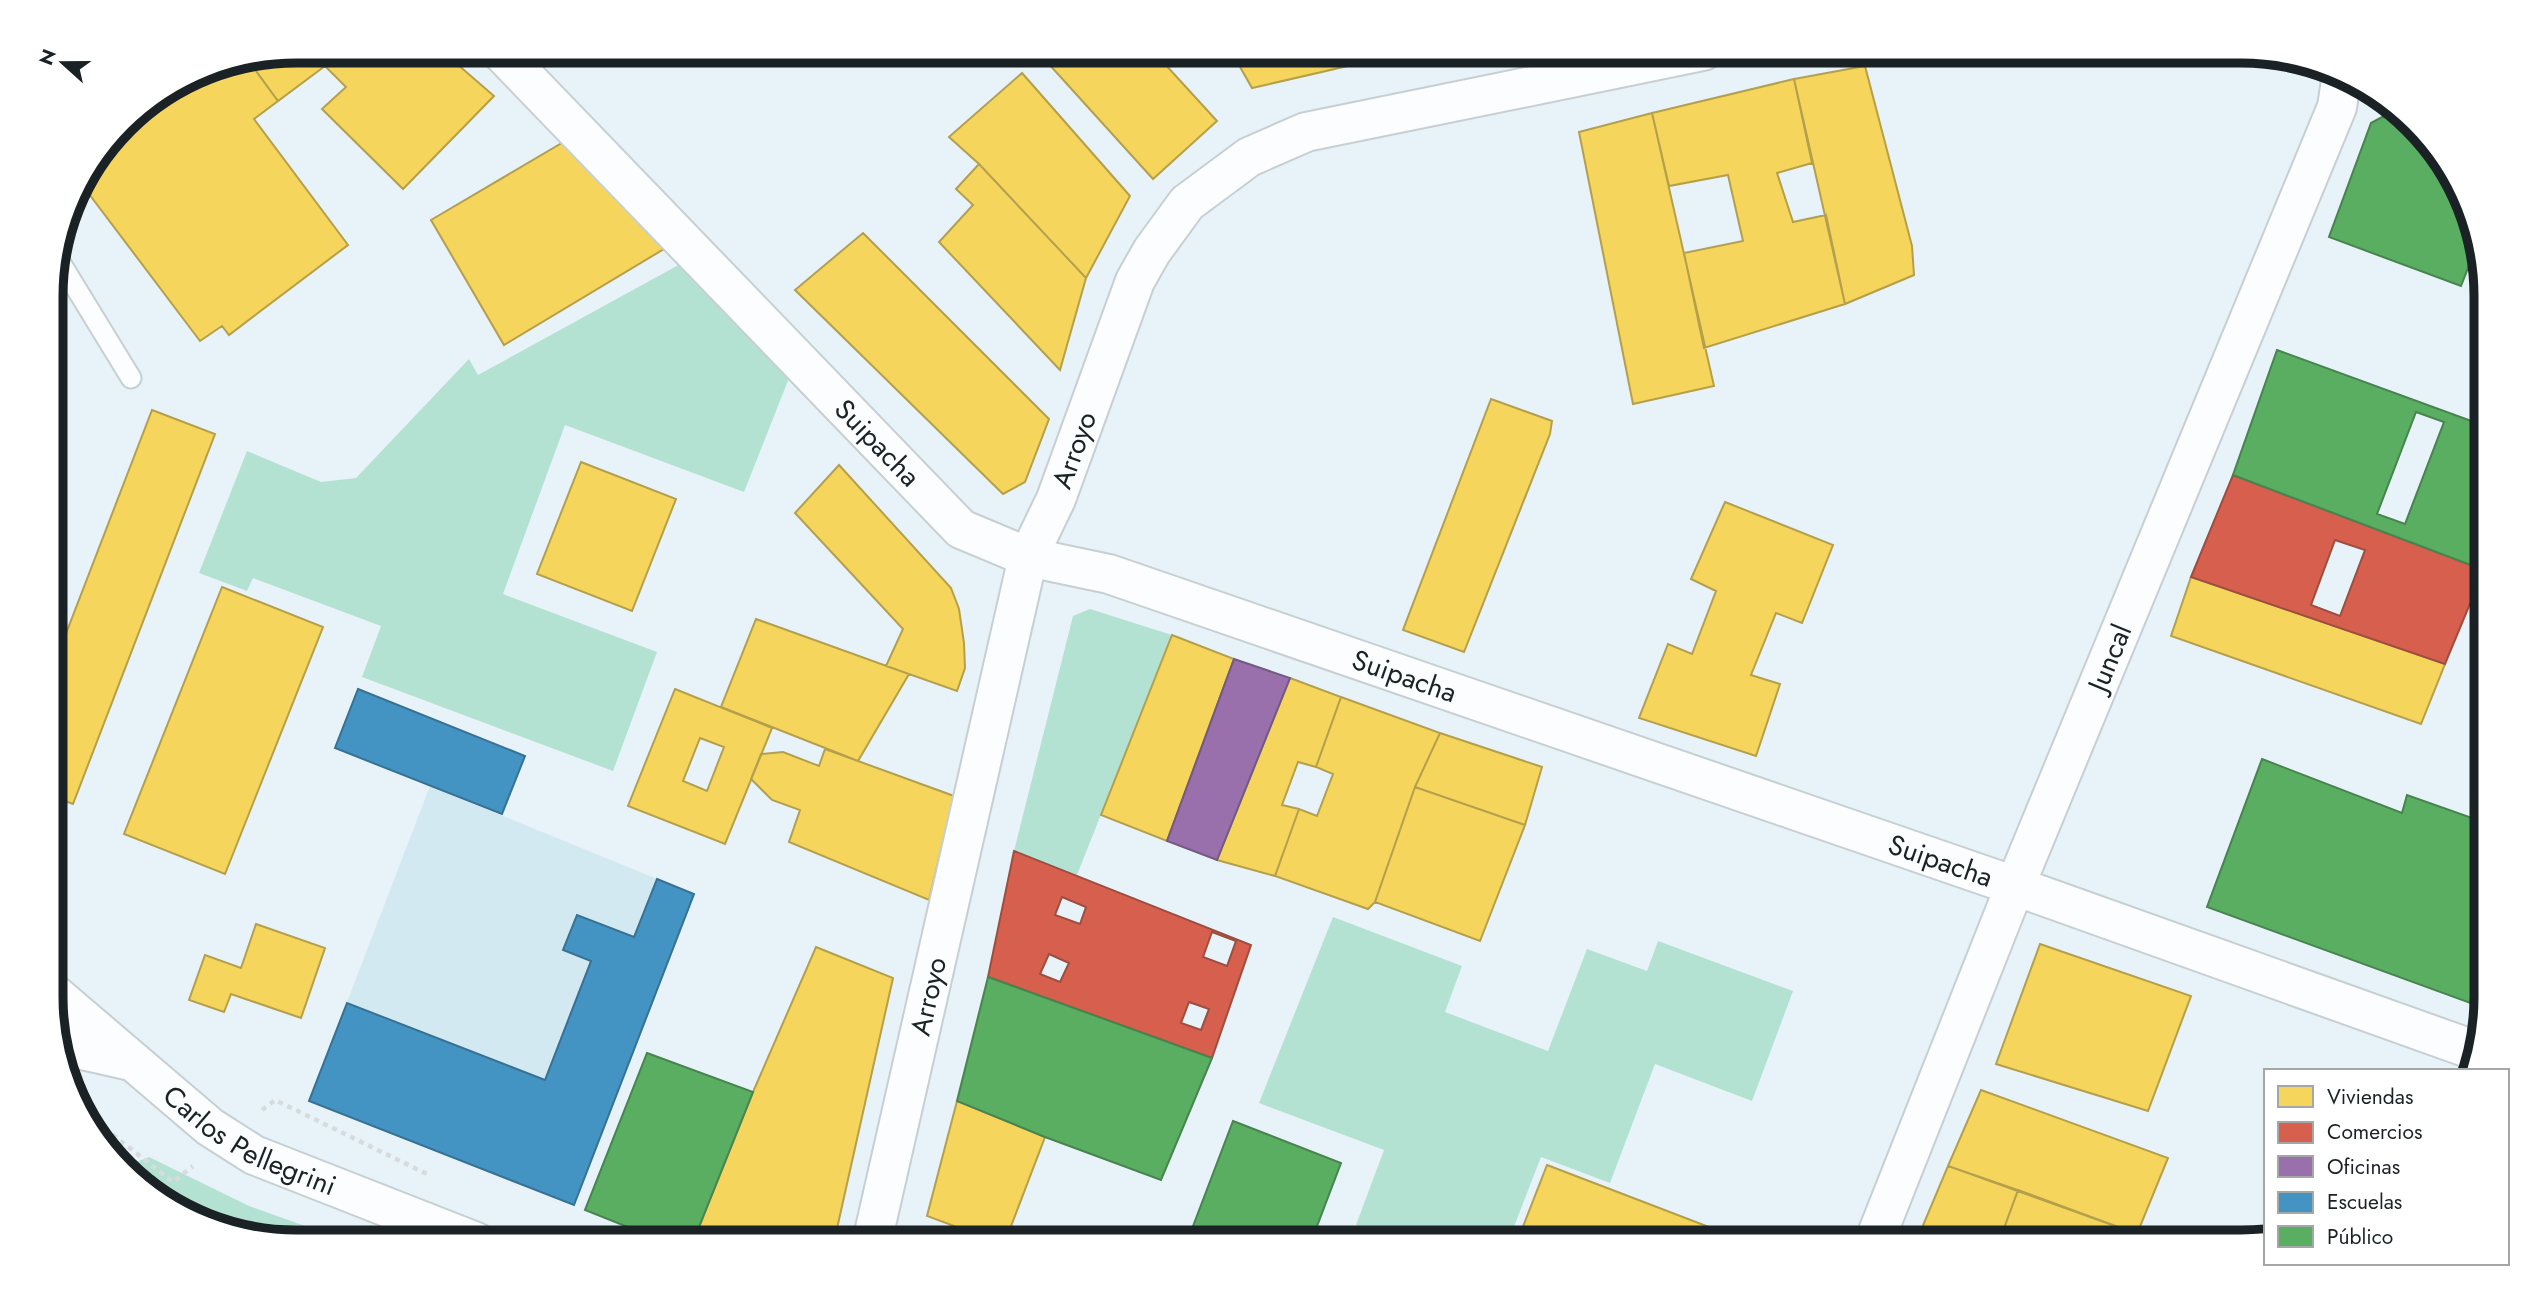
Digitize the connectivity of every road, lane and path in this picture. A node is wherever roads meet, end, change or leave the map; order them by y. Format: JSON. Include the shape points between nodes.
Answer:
{"nodes":[{"id":1,"x":512,"y":63,"type":"edge"},
{"id":2,"x":1644,"y":63,"type":"edge"},
{"id":3,"x":2340,"y":85,"type":"edge"},
{"id":4,"x":65,"y":269,"type":"edge"},
{"id":5,"x":131,"y":378,"type":"dead end"},
{"id":6,"x":1028,"y":557,"type":"junction"},
{"id":7,"x":2015,"y":886,"type":"junction"},
{"id":8,"x":63,"y":1002,"type":"edge"},
{"id":9,"x":69,"y":1047,"type":"edge"},
{"id":10,"x":2468,"y":1048,"type":"edge"},
{"id":11,"x":131,"y":1061,"type":"junction"},
{"id":12,"x":445,"y":1230,"type":"edge"},
{"id":13,"x":875,"y":1230,"type":"edge"},
{"id":14,"x":1879,"y":1230,"type":"edge"}],
"edges":[{"from":1,"to":6,"type":"street","name":"Suipacha","via":[[961,530]]},
{"from":2,"to":6,"type":"street","name":"Arroyo","via":[[1307,132],[1249,158],[1187,203],[1135,281],[1056,499]]},
{"from":3,"to":7,"type":"street","name":"Juncal","via":[[2337,107]]},
{"from":4,"to":5,"type":"lane"},
{"from":6,"to":7,"type":"street","name":"Suipacha","via":[[1122,578]]},
{"from":6,"to":13,"type":"street","name":"Arroyo"},
{"from":7,"to":10,"type":"street","name":"Suipacha"},
{"from":7,"to":14,"type":"street","name":"Juncal"},
{"from":8,"to":11,"type":"street","name":"Carlos Pellegrini"},
{"from":9,"to":11,"type":"street"},
{"from":11,"to":12,"type":"street","name":"Carlos Pellegrini","via":[[210,1127],[254,1155]]}]}
